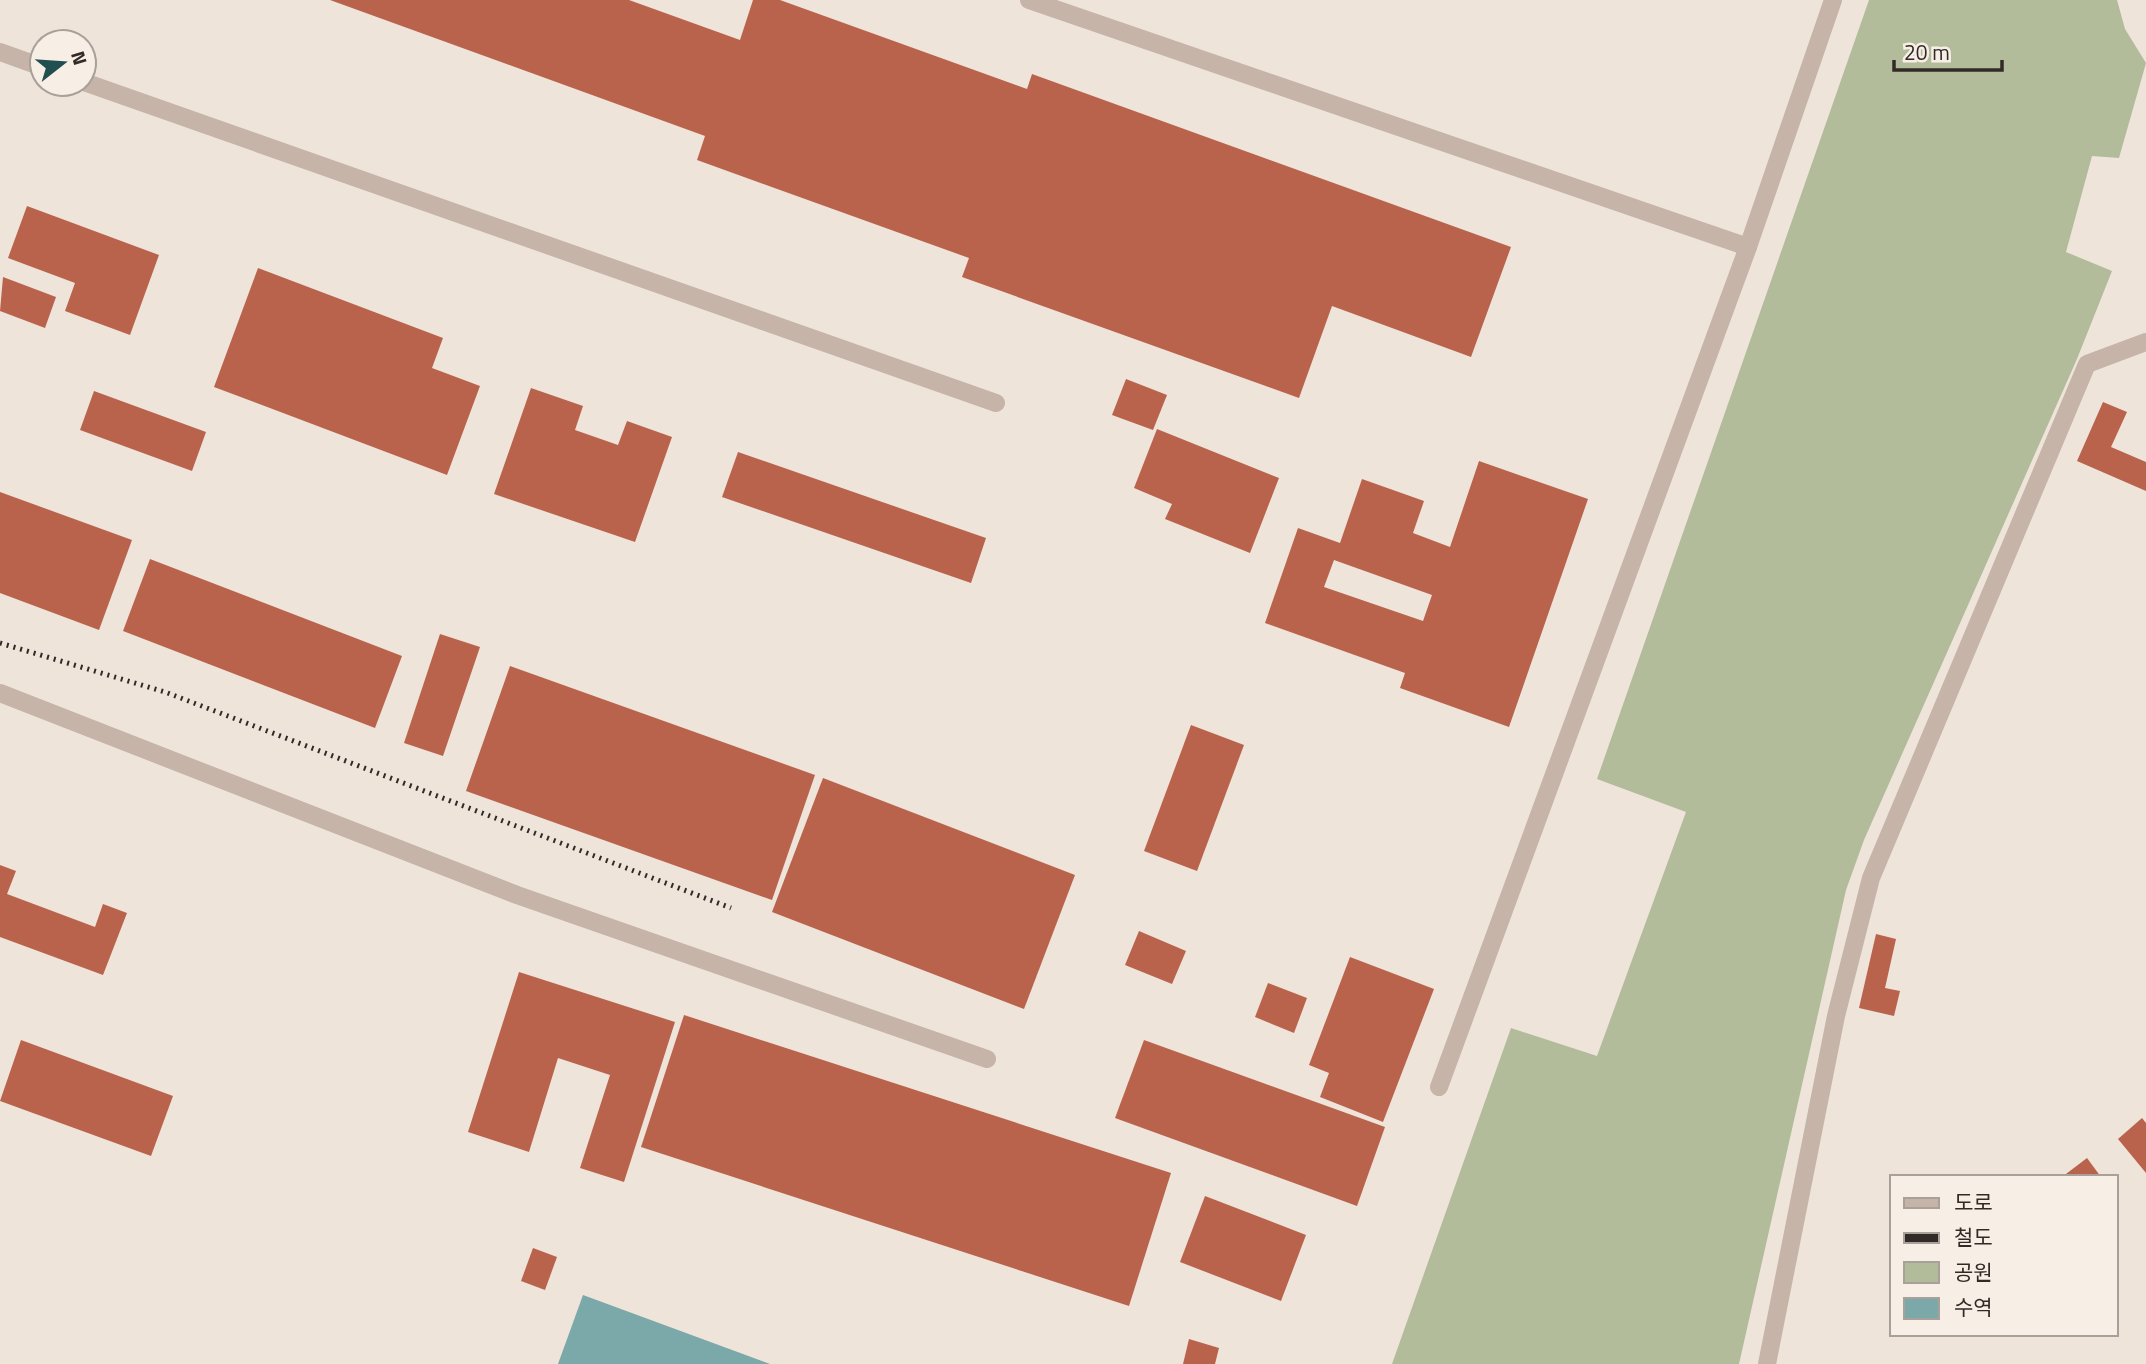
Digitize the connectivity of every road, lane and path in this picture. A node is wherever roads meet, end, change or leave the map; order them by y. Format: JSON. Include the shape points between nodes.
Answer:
{"nodes":[{"id":1,"x":1030,"y":0,"type":"edge"},
{"id":2,"x":1833,"y":0,"type":"edge"},
{"id":3,"x":0,"y":52,"type":"edge"},
{"id":4,"x":28,"y":62,"type":"edge"},
{"id":5,"x":98,"y":87,"type":"edge"},
{"id":6,"x":1748,"y":247,"type":"junction"},
{"id":7,"x":2146,"y":342,"type":"edge"},
{"id":8,"x":996,"y":403,"type":"dead end"},
{"id":9,"x":0,"y":693,"type":"edge"},
{"id":10,"x":987,"y":1059,"type":"dead end"},
{"id":11,"x":1439,"y":1087,"type":"dead end"},
{"id":12,"x":1767,"y":1364,"type":"edge"}],
"edges":[{"from":1,"to":6,"type":"street"},
{"from":2,"to":6,"type":"street"},
{"from":3,"to":4,"type":"street"},
{"from":5,"to":8,"type":"street"},
{"from":6,"to":11,"type":"street"},
{"from":7,"to":12,"type":"street","via":[[2087,364],[1871,878],[1836,1016]]},
{"from":9,"to":10,"type":"street","via":[[517,895]]}]}
